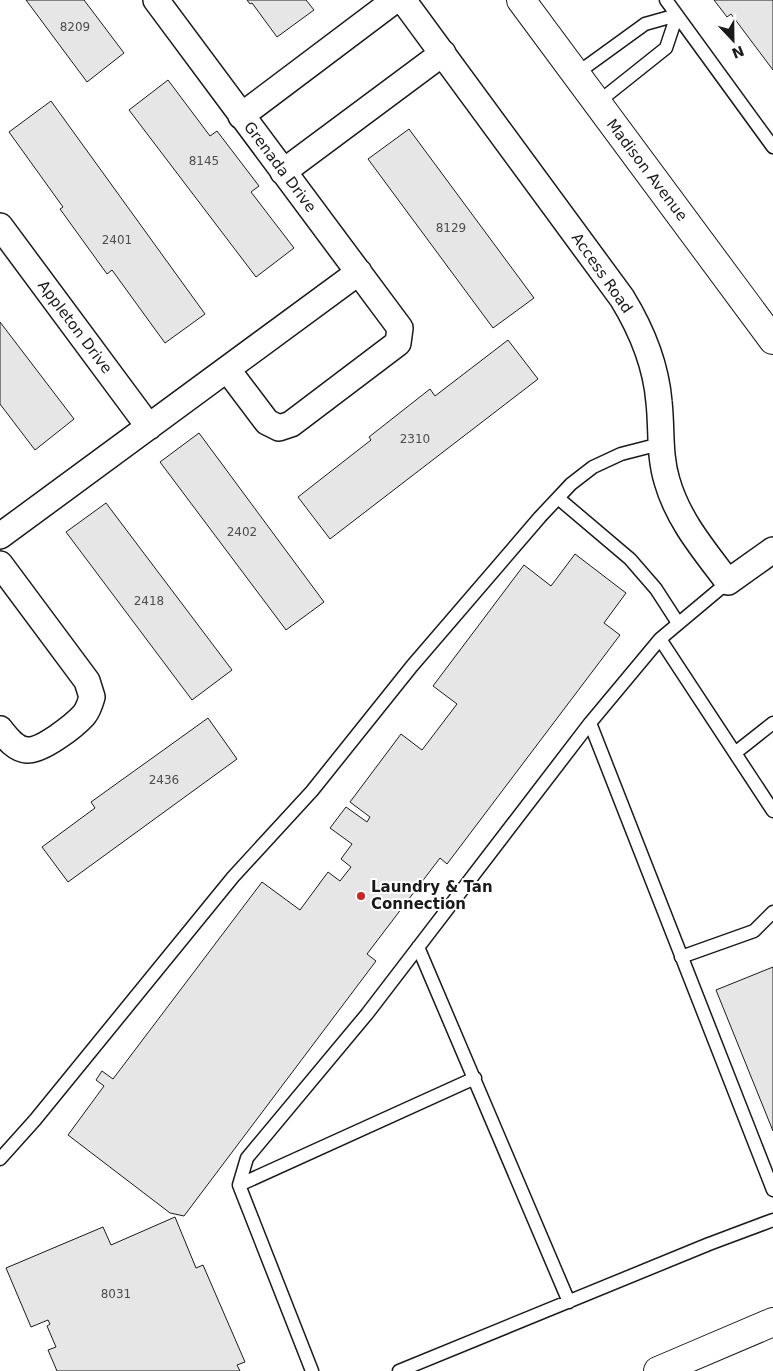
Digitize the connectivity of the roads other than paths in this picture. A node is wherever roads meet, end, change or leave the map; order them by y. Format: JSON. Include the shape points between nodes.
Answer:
{"nodes":[{"id":1,"x":156,"y":0,"type":"edge"},
{"id":2,"x":396,"y":0,"type":"edge"},
{"id":3,"x":403,"y":0,"type":"edge"},
{"id":4,"x":521,"y":0,"type":"edge"},
{"id":5,"x":666,"y":0,"type":"edge"},
{"id":6,"x":677,"y":15,"type":"junction"},
{"id":7,"x":443,"y":53,"type":"junction"},
{"id":8,"x":576,"y":74,"type":"junction"},
{"id":9,"x":597,"y":103,"type":"junction"},
{"id":10,"x":241,"y":116,"type":"junction"},
{"id":11,"x":773,"y":147,"type":"edge"},
{"id":12,"x":283,"y":172,"type":"junction"},
{"id":13,"x":0,"y":226,"type":"edge"},
{"id":14,"x":359,"y":272,"type":"junction"},
{"id":15,"x":773,"y":340,"type":"edge"},
{"id":16,"x":227,"y":369,"type":"junction"},
{"id":17,"x":149,"y":427,"type":"junction"},
{"id":18,"x":660,"y":444,"type":"junction"},
{"id":19,"x":558,"y":498,"type":"junction"},
{"id":20,"x":0,"y":536,"type":"edge"},
{"id":21,"x":773,"y":550,"type":"edge"},
{"id":22,"x":0,"y":564,"type":"edge"},
{"id":23,"x":728,"y":582,"type":"junction"},
{"id":24,"x":678,"y":623,"type":"junction"},
{"id":25,"x":660,"y":638,"type":"junction"},
{"id":26,"x":773,"y":723,"type":"edge"},
{"id":27,"x":590,"y":724,"type":"junction"},
{"id":28,"x":0,"y":729,"type":"edge"},
{"id":29,"x":735,"y":753,"type":"junction"},
{"id":30,"x":773,"y":811,"type":"edge"},
{"id":31,"x":773,"y":912,"type":"edge"},
{"id":32,"x":418,"y":947,"type":"junction"},
{"id":33,"x":681,"y":957,"type":"junction"},
{"id":34,"x":475,"y":1078,"type":"junction"},
{"id":35,"x":0,"y":1159,"type":"edge"},
{"id":36,"x":239,"y":1185,"type":"junction"},
{"id":37,"x":773,"y":1190,"type":"edge"},
{"id":38,"x":773,"y":1220,"type":"edge"},
{"id":39,"x":569,"y":1302,"type":"junction"},
{"id":40,"x":773,"y":1322,"type":"edge"},
{"id":41,"x":312,"y":1371,"type":"edge"},
{"id":42,"x":399,"y":1371,"type":"edge"},
{"id":43,"x":658,"y":1371,"type":"edge"}],
"edges":[{"from":1,"to":10,"type":"street","name":"Grenada Drive"},
{"from":2,"to":10,"type":"street"},
{"from":3,"to":7,"type":"street","name":"Access Road"},
{"from":4,"to":8,"type":"main road","name":"Madison Avenue"},
{"from":5,"to":6,"type":"lane"},
{"from":6,"to":8,"type":"lane","via":[[645,24]]},
{"from":6,"to":9,"type":"lane","via":[[666,48]]},
{"from":6,"to":11,"type":"lane"},
{"from":7,"to":12,"type":"street"},
{"from":7,"to":18,"type":"street","name":"Access Road","via":[[632,315],[649,353],[655,376]]},
{"from":8,"to":9,"type":"main road","name":"Madison Avenue"},
{"from":9,"to":15,"type":"main road","name":"Madison Avenue"},
{"from":10,"to":12,"type":"street","name":"Grenada Drive"},
{"from":12,"to":14,"type":"street","name":"Grenada Drive"},
{"from":13,"to":17,"type":"street","name":"Appleton Drive"},
{"from":14,"to":16,"type":"street"},
{"from":14,"to":16,"type":"street","name":"Grenada Drive","via":[[398,323],[401,335],[398,343],[291,424],[279,428],[267,422]]},
{"from":16,"to":17,"type":"street"},
{"from":17,"to":20,"type":"street"},
{"from":18,"to":19,"type":"lane","via":[[621,454],[593,467]]},
{"from":18,"to":23,"type":"street","name":"Access Road","via":[[667,483],[678,510]]},
{"from":19,"to":24,"type":"lane","via":[[630,559],[656,589]]},
{"from":19,"to":35,"type":"lane","via":[[412,666],[312,791],[232,876]]},
{"from":21,"to":23,"type":"street"},
{"from":22,"to":28,"type":"street","via":[[87,681],[92,697],[83,717],[35,749],[15,746]]},
{"from":23,"to":24,"type":"lane"},
{"from":24,"to":25,"type":"lane"},
{"from":25,"to":27,"type":"lane"},
{"from":25,"to":29,"type":"lane"},
{"from":26,"to":29,"type":"lane"},
{"from":27,"to":32,"type":"lane"},
{"from":27,"to":33,"type":"lane"},
{"from":29,"to":30,"type":"lane"},
{"from":31,"to":33,"type":"lane","via":[[754,931]]},
{"from":32,"to":34,"type":"lane"},
{"from":32,"to":36,"type":"lane","via":[[367,1014],[247,1158]]},
{"from":33,"to":37,"type":"lane"},
{"from":34,"to":36,"type":"lane"},
{"from":34,"to":39,"type":"lane"},
{"from":36,"to":41,"type":"lane"},
{"from":38,"to":39,"type":"lane"},
{"from":39,"to":42,"type":"lane"},
{"from":40,"to":43,"type":"main road"}]}
